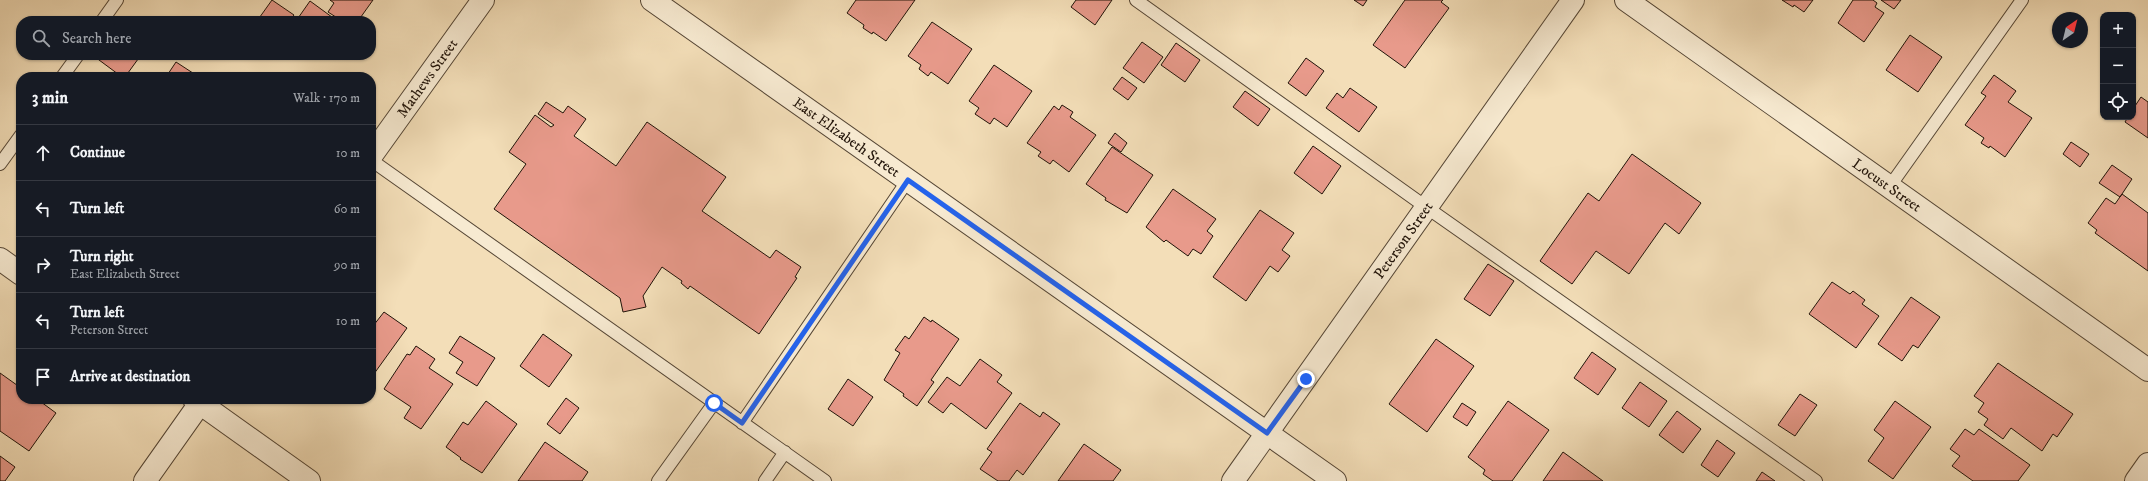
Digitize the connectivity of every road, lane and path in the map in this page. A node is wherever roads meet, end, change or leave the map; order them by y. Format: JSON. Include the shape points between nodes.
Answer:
{"nodes":[{"id":1,"x":117,"y":0,"type":"edge"},
{"id":2,"x":483,"y":0,"type":"edge"},
{"id":3,"x":652,"y":0,"type":"edge"},
{"id":4,"x":1136,"y":0,"type":"edge"},
{"id":5,"x":1573,"y":0,"type":"edge"},
{"id":6,"x":1626,"y":0,"type":"edge"},
{"id":7,"x":2022,"y":0,"type":"edge"},
{"id":8,"x":106,"y":16,"type":"edge"},
{"id":9,"x":74,"y":60,"type":"edge"},
{"id":10,"x":66,"y":72,"type":"edge"},
{"id":11,"x":16,"y":142,"type":"edge"},
{"id":12,"x":376,"y":149,"type":"edge"},
{"id":13,"x":0,"y":164,"type":"edge"},
{"id":14,"x":376,"y":164,"type":"edge"},
{"id":15,"x":908,"y":180,"type":"junction"},
{"id":16,"x":1890,"y":186,"type":"junction"},
{"id":17,"x":1426,"y":207,"type":"junction"},
{"id":18,"x":0,"y":259,"type":"edge"},
{"id":19,"x":16,"y":270,"type":"edge"},
{"id":20,"x":2148,"y":370,"type":"edge"},
{"id":21,"x":714,"y":403,"type":"junction"},
{"id":22,"x":196,"y":404,"type":"edge"},
{"id":23,"x":204,"y":404,"type":"edge"},
{"id":24,"x":742,"y":423,"type":"junction"},
{"id":25,"x":1267,"y":433,"type":"junction"},
{"id":26,"x":785,"y":452,"type":"junction"},
{"id":27,"x":2148,"y":464,"type":"edge"},
{"id":28,"x":145,"y":481,"type":"edge"},
{"id":29,"x":309,"y":481,"type":"edge"},
{"id":30,"x":658,"y":481,"type":"edge"},
{"id":31,"x":765,"y":481,"type":"edge"},
{"id":32,"x":825,"y":481,"type":"edge"},
{"id":33,"x":1233,"y":481,"type":"edge"},
{"id":34,"x":1335,"y":481,"type":"edge"},
{"id":35,"x":1816,"y":481,"type":"edge"},
{"id":36,"x":2136,"y":481,"type":"edge"}],
"edges":[{"from":1,"to":8,"type":"lane"},
{"from":2,"to":12,"type":"street","name":"Mathews Street"},
{"from":3,"to":15,"type":"street","name":"East Elizabeth Street"},
{"from":4,"to":17,"type":"lane"},
{"from":5,"to":17,"type":"street","name":"Peterson Street"},
{"from":6,"to":16,"type":"street","name":"Locust Street"},
{"from":7,"to":16,"type":"lane"},
{"from":9,"to":10,"type":"lane"},
{"from":11,"to":13,"type":"lane"},
{"from":14,"to":21,"type":"lane"},
{"from":15,"to":24,"type":"lane"},
{"from":15,"to":25,"type":"street","name":"East Elizabeth Street"},
{"from":16,"to":20,"type":"street","name":"Locust Street"},
{"from":17,"to":25,"type":"street","name":"Peterson Street"},
{"from":17,"to":35,"type":"lane"},
{"from":18,"to":19,"type":"street"},
{"from":21,"to":24,"type":"lane"},
{"from":21,"to":30,"type":"lane"},
{"from":22,"to":28,"type":"street"},
{"from":23,"to":29,"type":"street"},
{"from":24,"to":26,"type":"lane"},
{"from":25,"to":33,"type":"street","name":"Peterson Street"},
{"from":25,"to":34,"type":"street","name":"East Elizabeth Street"},
{"from":26,"to":31,"type":"lane"},
{"from":26,"to":32,"type":"lane"},
{"from":27,"to":36,"type":"street"}]}
